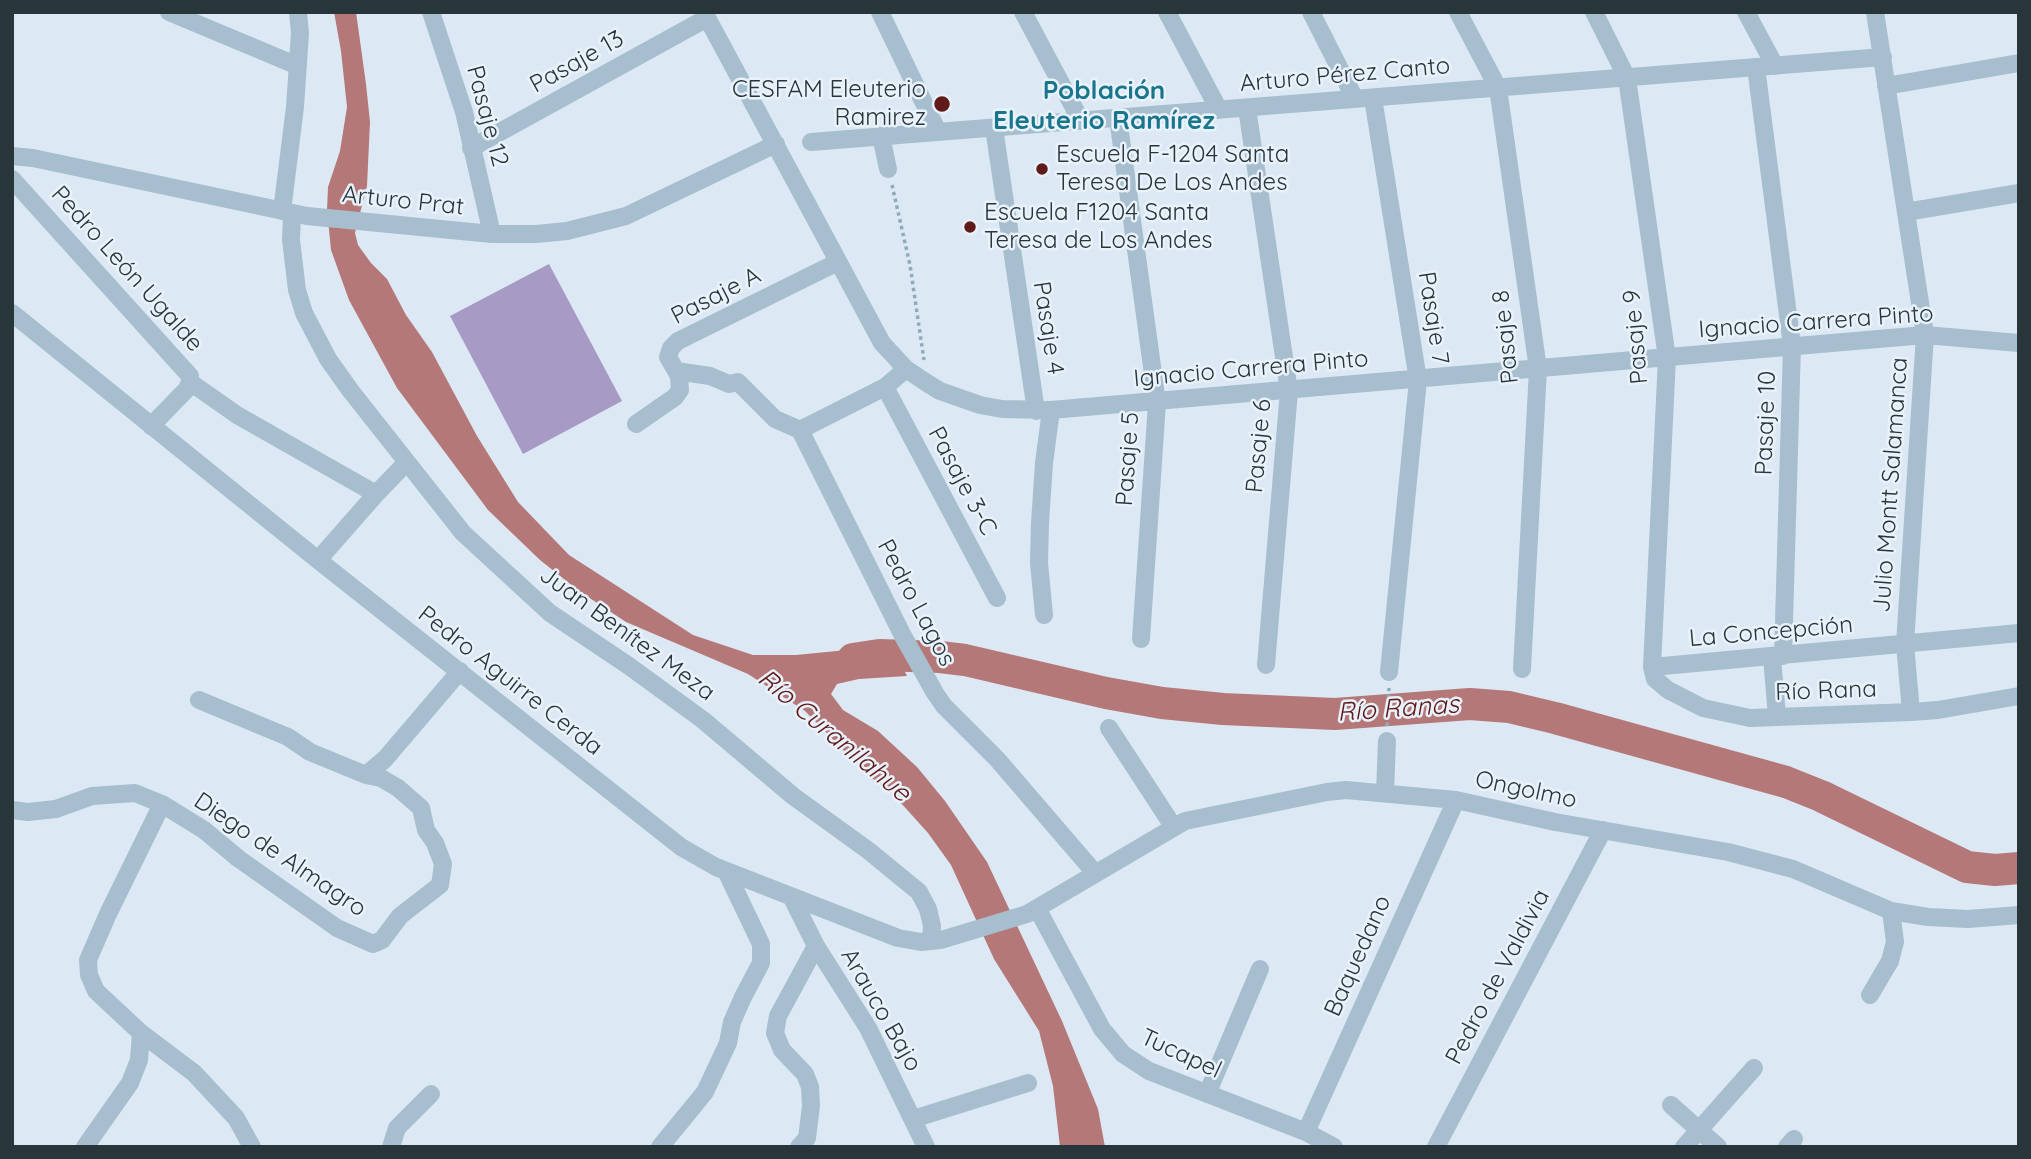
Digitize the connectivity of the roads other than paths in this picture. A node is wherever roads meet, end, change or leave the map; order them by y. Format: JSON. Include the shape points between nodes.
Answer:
{"nodes":[{"id":1,"x":169,"y":12,"type":"edge"},
{"id":2,"x":298,"y":12,"type":"edge"},
{"id":3,"x":432,"y":12,"type":"edge"},
{"id":4,"x":880,"y":12,"type":"edge"},
{"id":5,"x":1023,"y":12,"type":"edge"},
{"id":6,"x":1167,"y":12,"type":"edge"},
{"id":7,"x":1311,"y":12,"type":"edge"},
{"id":8,"x":1458,"y":12,"type":"edge"},
{"id":9,"x":1594,"y":12,"type":"edge"},
{"id":10,"x":1746,"y":12,"type":"edge"},
{"id":11,"x":1875,"y":12,"type":"edge"},
{"id":12,"x":706,"y":15,"type":"edge"},
{"id":13,"x":1883,"y":57,"type":"junction"},
{"id":14,"x":2019,"y":63,"type":"edge"},
{"id":15,"x":298,"y":66,"type":"junction"},
{"id":16,"x":1766,"y":66,"type":"junction"},
{"id":17,"x":1627,"y":78,"type":"junction"},
{"id":18,"x":1886,"y":86,"type":"junction"},
{"id":19,"x":1498,"y":88,"type":"junction"},
{"id":20,"x":1364,"y":99,"type":"junction"},
{"id":21,"x":1247,"y":108,"type":"junction"},
{"id":22,"x":1219,"y":110,"type":"junction"},
{"id":23,"x":1118,"y":118,"type":"junction"},
{"id":24,"x":1081,"y":121,"type":"junction"},
{"id":25,"x":993,"y":128,"type":"junction"},
{"id":26,"x":938,"y":132,"type":"junction"},
{"id":27,"x":881,"y":136,"type":"junction"},
{"id":28,"x":811,"y":142,"type":"dead end"},
{"id":29,"x":776,"y":144,"type":"junction"},
{"id":30,"x":471,"y":148,"type":"junction"},
{"id":31,"x":12,"y":156,"type":"edge"},
{"id":32,"x":888,"y":169,"type":"road end"},
{"id":33,"x":12,"y":179,"type":"edge"},
{"id":34,"x":2019,"y":193,"type":"edge"},
{"id":35,"x":1906,"y":212,"type":"junction"},
{"id":36,"x":293,"y":213,"type":"junction"},
{"id":37,"x":492,"y":234,"type":"junction"},
{"id":38,"x":838,"y":262,"type":"junction"},
{"id":39,"x":12,"y":313,"type":"edge"},
{"id":40,"x":1925,"y":335,"type":"junction"},
{"id":41,"x":2019,"y":343,"type":"edge"},
{"id":42,"x":1792,"y":346,"type":"junction"},
{"id":43,"x":1667,"y":358,"type":"junction"},
{"id":44,"x":906,"y":369,"type":"junction"},
{"id":45,"x":1538,"y":369,"type":"junction"},
{"id":46,"x":676,"y":370,"type":"junction"},
{"id":47,"x":1418,"y":380,"type":"junction"},
{"id":48,"x":190,"y":382,"type":"junction"},
{"id":49,"x":885,"y":387,"type":"junction"},
{"id":50,"x":1289,"y":391,"type":"junction"},
{"id":51,"x":1157,"y":402,"type":"junction"},
{"id":52,"x":1043,"y":411,"type":"junction"},
{"id":53,"x":636,"y":424,"type":"dead end"},
{"id":54,"x":151,"y":426,"type":"junction"},
{"id":55,"x":800,"y":430,"type":"junction"},
{"id":56,"x":407,"y":462,"type":"junction"},
{"id":57,"x":376,"y":494,"type":"junction"},
{"id":58,"x":318,"y":560,"type":"junction"},
{"id":59,"x":997,"y":598,"type":"dead end"},
{"id":60,"x":1044,"y":615,"type":"dead end"},
{"id":61,"x":2019,"y":633,"type":"edge"},
{"id":62,"x":1141,"y":639,"type":"dead end"},
{"id":63,"x":1905,"y":644,"type":"junction"},
{"id":64,"x":1777,"y":656,"type":"junction"},
{"id":65,"x":1266,"y":664,"type":"dead end"},
{"id":66,"x":1652,"y":667,"type":"junction"},
{"id":67,"x":1522,"y":668,"type":"dead end"},
{"id":68,"x":460,"y":671,"type":"junction"},
{"id":69,"x":1390,"y":672,"type":"road end"},
{"id":70,"x":2019,"y":696,"type":"edge"},
{"id":71,"x":199,"y":700,"type":"dead end"},
{"id":72,"x":1911,"y":712,"type":"junction"},
{"id":73,"x":1777,"y":717,"type":"junction"},
{"id":74,"x":1109,"y":728,"type":"dead end"},
{"id":75,"x":1387,"y":741,"type":"road end"},
{"id":76,"x":366,"y":775,"type":"junction"},
{"id":77,"x":1385,"y":793,"type":"junction"},
{"id":78,"x":1456,"y":800,"type":"junction"},
{"id":79,"x":162,"y":804,"type":"junction"},
{"id":80,"x":12,"y":810,"type":"edge"},
{"id":81,"x":1173,"y":827,"type":"junction"},
{"id":82,"x":1603,"y":830,"type":"junction"},
{"id":83,"x":726,"y":871,"type":"junction"},
{"id":84,"x":1095,"y":873,"type":"junction"},
{"id":85,"x":792,"y":898,"type":"junction"},
{"id":86,"x":1891,"y":911,"type":"junction"},
{"id":87,"x":1033,"y":912,"type":"junction"},
{"id":88,"x":2019,"y":915,"type":"edge"},
{"id":89,"x":931,"y":941,"type":"junction"},
{"id":90,"x":816,"y":946,"type":"junction"},
{"id":91,"x":1260,"y":969,"type":"dead end"},
{"id":92,"x":1870,"y":995,"type":"dead end"},
{"id":93,"x":141,"y":1033,"type":"junction"},
{"id":94,"x":1754,"y":1068,"type":"dead end"},
{"id":95,"x":1028,"y":1083,"type":"dead end"},
{"id":96,"x":431,"y":1094,"type":"dead end"},
{"id":97,"x":1207,"y":1094,"type":"junction"},
{"id":98,"x":1671,"y":1105,"type":"dead end"},
{"id":99,"x":913,"y":1119,"type":"junction"},
{"id":100,"x":1699,"y":1130,"type":"junction"},
{"id":101,"x":1306,"y":1132,"type":"junction"},
{"id":102,"x":85,"y":1147,"type":"edge"},
{"id":103,"x":253,"y":1147,"type":"edge"},
{"id":104,"x":391,"y":1147,"type":"edge"},
{"id":105,"x":660,"y":1147,"type":"edge"},
{"id":106,"x":799,"y":1147,"type":"edge"},
{"id":107,"x":926,"y":1147,"type":"edge"},
{"id":108,"x":1334,"y":1147,"type":"edge"},
{"id":109,"x":1436,"y":1147,"type":"edge"},
{"id":110,"x":1684,"y":1147,"type":"edge"},
{"id":111,"x":1718,"y":1147,"type":"edge"}],
"edges":[{"from":1,"to":15,"type":"street"},
{"from":2,"to":15,"type":"street","name":"Juan Benítez Meza"},
{"from":3,"to":30,"type":"street","name":"Pasaje 12"},
{"from":4,"to":26,"type":"street"},
{"from":5,"to":24,"type":"street"},
{"from":6,"to":22,"type":"street"},
{"from":7,"to":20,"type":"street","name":"Pasaje 7"},
{"from":8,"to":19,"type":"street","name":"Pasaje 8"},
{"from":9,"to":17,"type":"street","name":"Pasaje 9"},
{"from":10,"to":16,"type":"street","name":"Pasaje 10"},
{"from":11,"to":13,"type":"street","name":"Julio Montt Salamanca"},
{"from":12,"to":29,"type":"street","name":"Ignacio Carrera Pinto"},
{"from":12,"to":30,"type":"street","name":"Pasaje 13"},
{"from":13,"to":16,"type":"street","name":"Arturo Pérez Canto"},
{"from":13,"to":18,"type":"street","name":"Julio Montt Salamanca"},
{"from":14,"to":18,"type":"street"},
{"from":15,"to":36,"type":"street","name":"Juan Benítez Meza"},
{"from":16,"to":17,"type":"street","name":"Arturo Pérez Canto"},
{"from":16,"to":42,"type":"street","name":"Pasaje 10"},
{"from":17,"to":19,"type":"street","name":"Arturo Pérez Canto"},
{"from":17,"to":43,"type":"street","name":"Pasaje 9"},
{"from":18,"to":35,"type":"street","name":"Julio Montt Salamanca"},
{"from":19,"to":20,"type":"street","name":"Arturo Pérez Canto"},
{"from":19,"to":45,"type":"street","name":"Pasaje 8"},
{"from":20,"to":21,"type":"street","name":"Arturo Pérez Canto"},
{"from":20,"to":47,"type":"street","name":"Pasaje 7"},
{"from":21,"to":22,"type":"street","name":"Arturo Pérez Canto"},
{"from":21,"to":50,"type":"street","name":"Pasaje 6"},
{"from":22,"to":23,"type":"street","name":"Arturo Pérez Canto"},
{"from":23,"to":24,"type":"street","name":"Arturo Pérez Canto"},
{"from":23,"to":51,"type":"street","name":"Pasaje 5"},
{"from":24,"to":25,"type":"street","name":"Arturo Pérez Canto"},
{"from":25,"to":26,"type":"street","name":"Arturo Pérez Canto"},
{"from":25,"to":52,"type":"street","name":"Pasaje 4"},
{"from":26,"to":27,"type":"street","name":"Arturo Pérez Canto"},
{"from":27,"to":28,"type":"street","name":"Arturo Pérez Canto"},
{"from":27,"to":32,"type":"street"},
{"from":29,"to":37,"type":"street","name":"Arturo Prat","via":[[626,216],[567,231]]},
{"from":29,"to":38,"type":"street","name":"Ignacio Carrera Pinto"},
{"from":30,"to":37,"type":"street","name":"Pasaje 12"},
{"from":31,"to":36,"type":"street","name":"Arturo Prat"},
{"from":33,"to":48,"type":"street","name":"Pedro León Ugalde","via":[[186,369]]},
{"from":34,"to":35,"type":"street"},
{"from":35,"to":40,"type":"street","name":"Julio Montt Salamanca"},
{"from":36,"to":37,"type":"street","name":"Arturo Prat"},
{"from":36,"to":56,"type":"street","name":"Juan Benítez Meza","via":[[293,270],[304,313],[336,371]]},
{"from":38,"to":44,"type":"street","name":"Ignacio Carrera Pinto","via":[[877,334]]},
{"from":38,"to":46,"type":"street","name":"Pasaje A","via":[[678,341],[668,357]]},
{"from":39,"to":54,"type":"street","name":"Pedro Aguirre Cerda"},
{"from":40,"to":41,"type":"street","name":"Ignacio Carrera Pinto"},
{"from":40,"to":42,"type":"street","name":"Ignacio Carrera Pinto"},
{"from":40,"to":63,"type":"street","name":"Julio Montt Salamanca"},
{"from":42,"to":43,"type":"street","name":"Ignacio Carrera Pinto"},
{"from":42,"to":64,"type":"street","name":"Pasaje 10"},
{"from":43,"to":45,"type":"street","name":"Ignacio Carrera Pinto"},
{"from":43,"to":66,"type":"street","name":"Pasaje 9"},
{"from":44,"to":49,"type":"street"},
{"from":44,"to":52,"type":"street","name":"Ignacio Carrera Pinto","via":[[940,391],[979,405]]},
{"from":45,"to":47,"type":"street","name":"Ignacio Carrera Pinto"},
{"from":45,"to":67,"type":"street","name":"Pasaje 8"},
{"from":46,"to":53,"type":"street","name":"Pasaje A","via":[[680,390],[675,397]]},
{"from":46,"to":55,"type":"street","via":[[729,384],[738,382],[775,419]]},
{"from":47,"to":50,"type":"street","name":"Ignacio Carrera Pinto"},
{"from":47,"to":69,"type":"street","name":"Pasaje 7"},
{"from":48,"to":54,"type":"street","name":"Pedro León Ugalde"},
{"from":48,"to":57,"type":"street","via":[[237,415]]},
{"from":49,"to":55,"type":"street"},
{"from":49,"to":59,"type":"street","name":"Pasaje 3-C"},
{"from":50,"to":51,"type":"street","name":"Ignacio Carrera Pinto"},
{"from":50,"to":65,"type":"street","name":"Pasaje 6"},
{"from":51,"to":52,"type":"street","name":"Ignacio Carrera Pinto"},
{"from":51,"to":62,"type":"street","name":"Pasaje 5"},
{"from":52,"to":60,"type":"street","name":"Pasaje 4","via":[[1040,563]]},
{"from":54,"to":58,"type":"street","name":"Pedro Aguirre Cerda"},
{"from":55,"to":84,"type":"street","name":"Pedro Lagos","via":[[903,636],[944,706],[997,759]]},
{"from":56,"to":57,"type":"street"},
{"from":56,"to":89,"type":"street","name":"Juan Benítez Meza","via":[[463,533],[550,613],[703,720],[919,892],[928,909]]},
{"from":57,"to":58,"type":"street"},
{"from":58,"to":68,"type":"street","name":"Pedro Aguirre Cerda"},
{"from":61,"to":63,"type":"street","name":"La Concepción"},
{"from":63,"to":64,"type":"street","name":"La Concepción"},
{"from":63,"to":72,"type":"street","name":"Julio Montt Salamanca"},
{"from":64,"to":66,"type":"street","name":"La Concepción"},
{"from":64,"to":73,"type":"street","name":"Pasaje 10"},
{"from":66,"to":73,"type":"street","name":"Río Rana","via":[[1655,679],[1668,690],[1703,708],[1750,718]]},
{"from":68,"to":76,"type":"street"},
{"from":68,"to":83,"type":"street","name":"Pedro Aguirre Cerda","via":[[681,848]]},
{"from":70,"to":72,"type":"street","name":"Río Rana"},
{"from":71,"to":76,"type":"street","name":"Diego de Almagro"},
{"from":72,"to":73,"type":"street","name":"Río Rana"},
{"from":74,"to":81,"type":"street"},
{"from":75,"to":77,"type":"street"},
{"from":76,"to":79,"type":"street","name":"Diego de Almagro","via":[[393,784],[421,808],[443,864],[440,885],[373,944],[337,928]]},
{"from":77,"to":78,"type":"street","name":"Ongolmo"},
{"from":77,"to":81,"type":"street","name":"Ongolmo","via":[[1327,792],[1199,817]]},
{"from":78,"to":82,"type":"street","name":"Ongolmo"},
{"from":78,"to":101,"type":"street","name":"Baquedano"},
{"from":79,"to":80,"type":"street","name":"Diego de Almagro","via":[[135,793],[114,793],[55,809]]},
{"from":79,"to":93,"type":"street","via":[[88,960],[96,991]]},
{"from":81,"to":84,"type":"street","name":"Ongolmo"},
{"from":82,"to":86,"type":"street","name":"Ongolmo","via":[[1728,852],[1793,869]]},
{"from":82,"to":109,"type":"street","name":"Pedro de Valdivia"},
{"from":83,"to":85,"type":"street","name":"Pedro Aguirre Cerda"},
{"from":83,"to":105,"type":"street","via":[[761,944],[761,963],[737,1009],[729,1043],[705,1092]]},
{"from":84,"to":87,"type":"street","name":"Ongolmo"},
{"from":85,"to":89,"type":"street","name":"Pedro Aguirre Cerda","via":[[898,938]]},
{"from":85,"to":90,"type":"street","name":"Arauco Bajo"},
{"from":86,"to":88,"type":"street","name":"Ongolmo","via":[[1968,919]]},
{"from":86,"to":92,"type":"street","via":[[1895,942],[1890,961]]},
{"from":87,"to":89,"type":"street","name":"Pedro Aguirre Cerda"},
{"from":87,"to":97,"type":"street","name":"Tucapel","via":[[1117,1048],[1149,1071]]},
{"from":90,"to":99,"type":"street","name":"Arauco Bajo","via":[[868,1028]]},
{"from":90,"to":106,"type":"street","via":[[778,1016],[775,1034],[810,1087],[807,1138]]},
{"from":91,"to":97,"type":"street"},
{"from":93,"to":102,"type":"street","via":[[139,1060],[130,1083]]},
{"from":93,"to":103,"type":"street","via":[[194,1073],[236,1118]]},
{"from":94,"to":100,"type":"street"},
{"from":95,"to":99,"type":"street"},
{"from":96,"to":104,"type":"street","via":[[397,1128]]},
{"from":97,"to":101,"type":"street","name":"Tucapel"},
{"from":98,"to":100,"type":"street"},
{"from":99,"to":107,"type":"street","name":"Arauco Bajo"},
{"from":100,"to":110,"type":"street"},
{"from":100,"to":111,"type":"street"},
{"from":101,"to":108,"type":"street","name":"Tucapel"}]}
